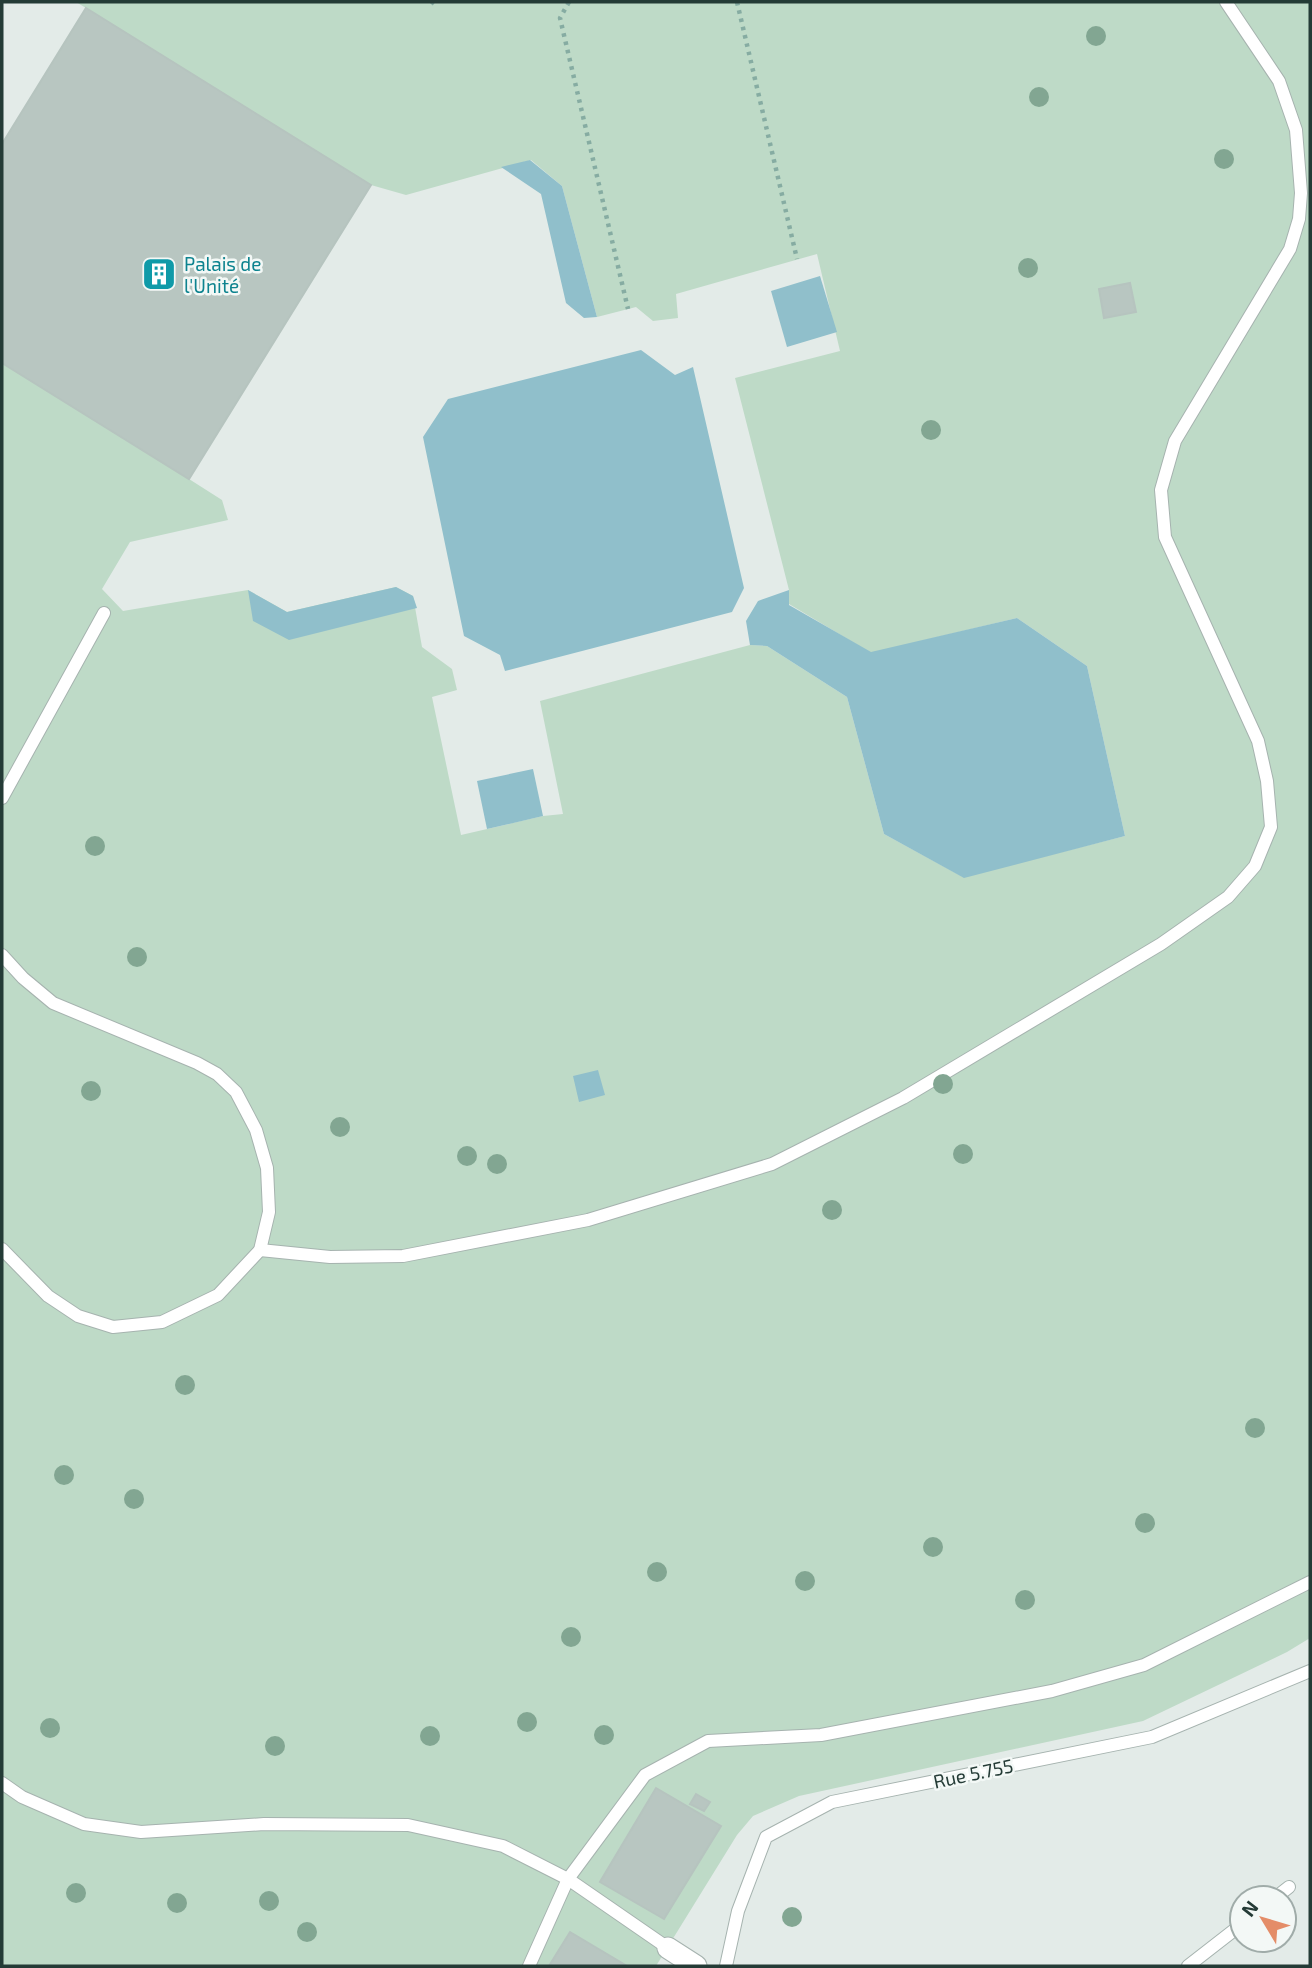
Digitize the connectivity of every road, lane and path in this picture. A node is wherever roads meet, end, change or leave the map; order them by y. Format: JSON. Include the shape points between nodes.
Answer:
{"nodes":[{"id":1,"x":569,"y":2,"type":"edge"},
{"id":2,"x":737,"y":2,"type":"edge"},
{"id":3,"x":1226,"y":2,"type":"edge"},
{"id":4,"x":797,"y":259,"type":"dead end"},
{"id":5,"x":628,"y":309,"type":"dead end"},
{"id":6,"x":104,"y":613,"type":"dead end"},
{"id":7,"x":2,"y":798,"type":"edge"},
{"id":8,"x":2,"y":955,"type":"edge"},
{"id":9,"x":2,"y":1249,"type":"edge"},
{"id":10,"x":260,"y":1250,"type":"junction"},
{"id":11,"x":1310,"y":1582,"type":"edge"},
{"id":12,"x":1310,"y":1671,"type":"edge"},
{"id":13,"x":2,"y":1783,"type":"edge"},
{"id":14,"x":568,"y":1879,"type":"junction"},
{"id":15,"x":1228,"y":1935,"type":"edge"},
{"id":16,"x":668,"y":1948,"type":"joint"},
{"id":17,"x":529,"y":1966,"type":"edge"},
{"id":18,"x":696,"y":1966,"type":"edge"},
{"id":19,"x":726,"y":1966,"type":"edge"},
{"id":20,"x":1188,"y":1966,"type":"edge"}],
"edges":[{"from":1,"to":5,"type":"path","via":[[560,18]]},
{"from":2,"to":4,"type":"path"},
{"from":3,"to":10,"type":"lane","via":[[1279,81],[1296,130],[1299,219],[1290,248],[1175,441],[1161,490],[1165,537],[1258,741],[1271,827],[1255,866],[1228,897],[1161,944],[903,1098],[772,1164],[588,1220],[403,1256],[330,1257]]},
{"from":6,"to":7,"type":"lane"},
{"from":8,"to":10,"type":"lane","via":[[52,1003],[197,1063],[236,1092],[256,1130],[267,1168],[269,1212]]},
{"from":9,"to":10,"type":"lane","via":[[48,1296],[78,1317],[113,1327],[162,1322],[218,1295]]},
{"from":11,"to":14,"type":"lane","via":[[1143,1665],[1052,1691],[821,1735],[708,1741],[645,1775]]},
{"from":12,"to":19,"type":"lane","name":"Rue 5.755","via":[[1152,1737],[832,1802],[766,1837],[738,1911]]},
{"from":13,"to":14,"type":"lane","via":[[22,1797],[85,1824],[141,1832],[264,1824],[408,1825],[503,1846]]},
{"from":14,"to":16,"type":"lane"},
{"from":14,"to":17,"type":"lane"},
{"from":15,"to":20,"type":"lane"},
{"from":16,"to":18,"type":"street"}]}
